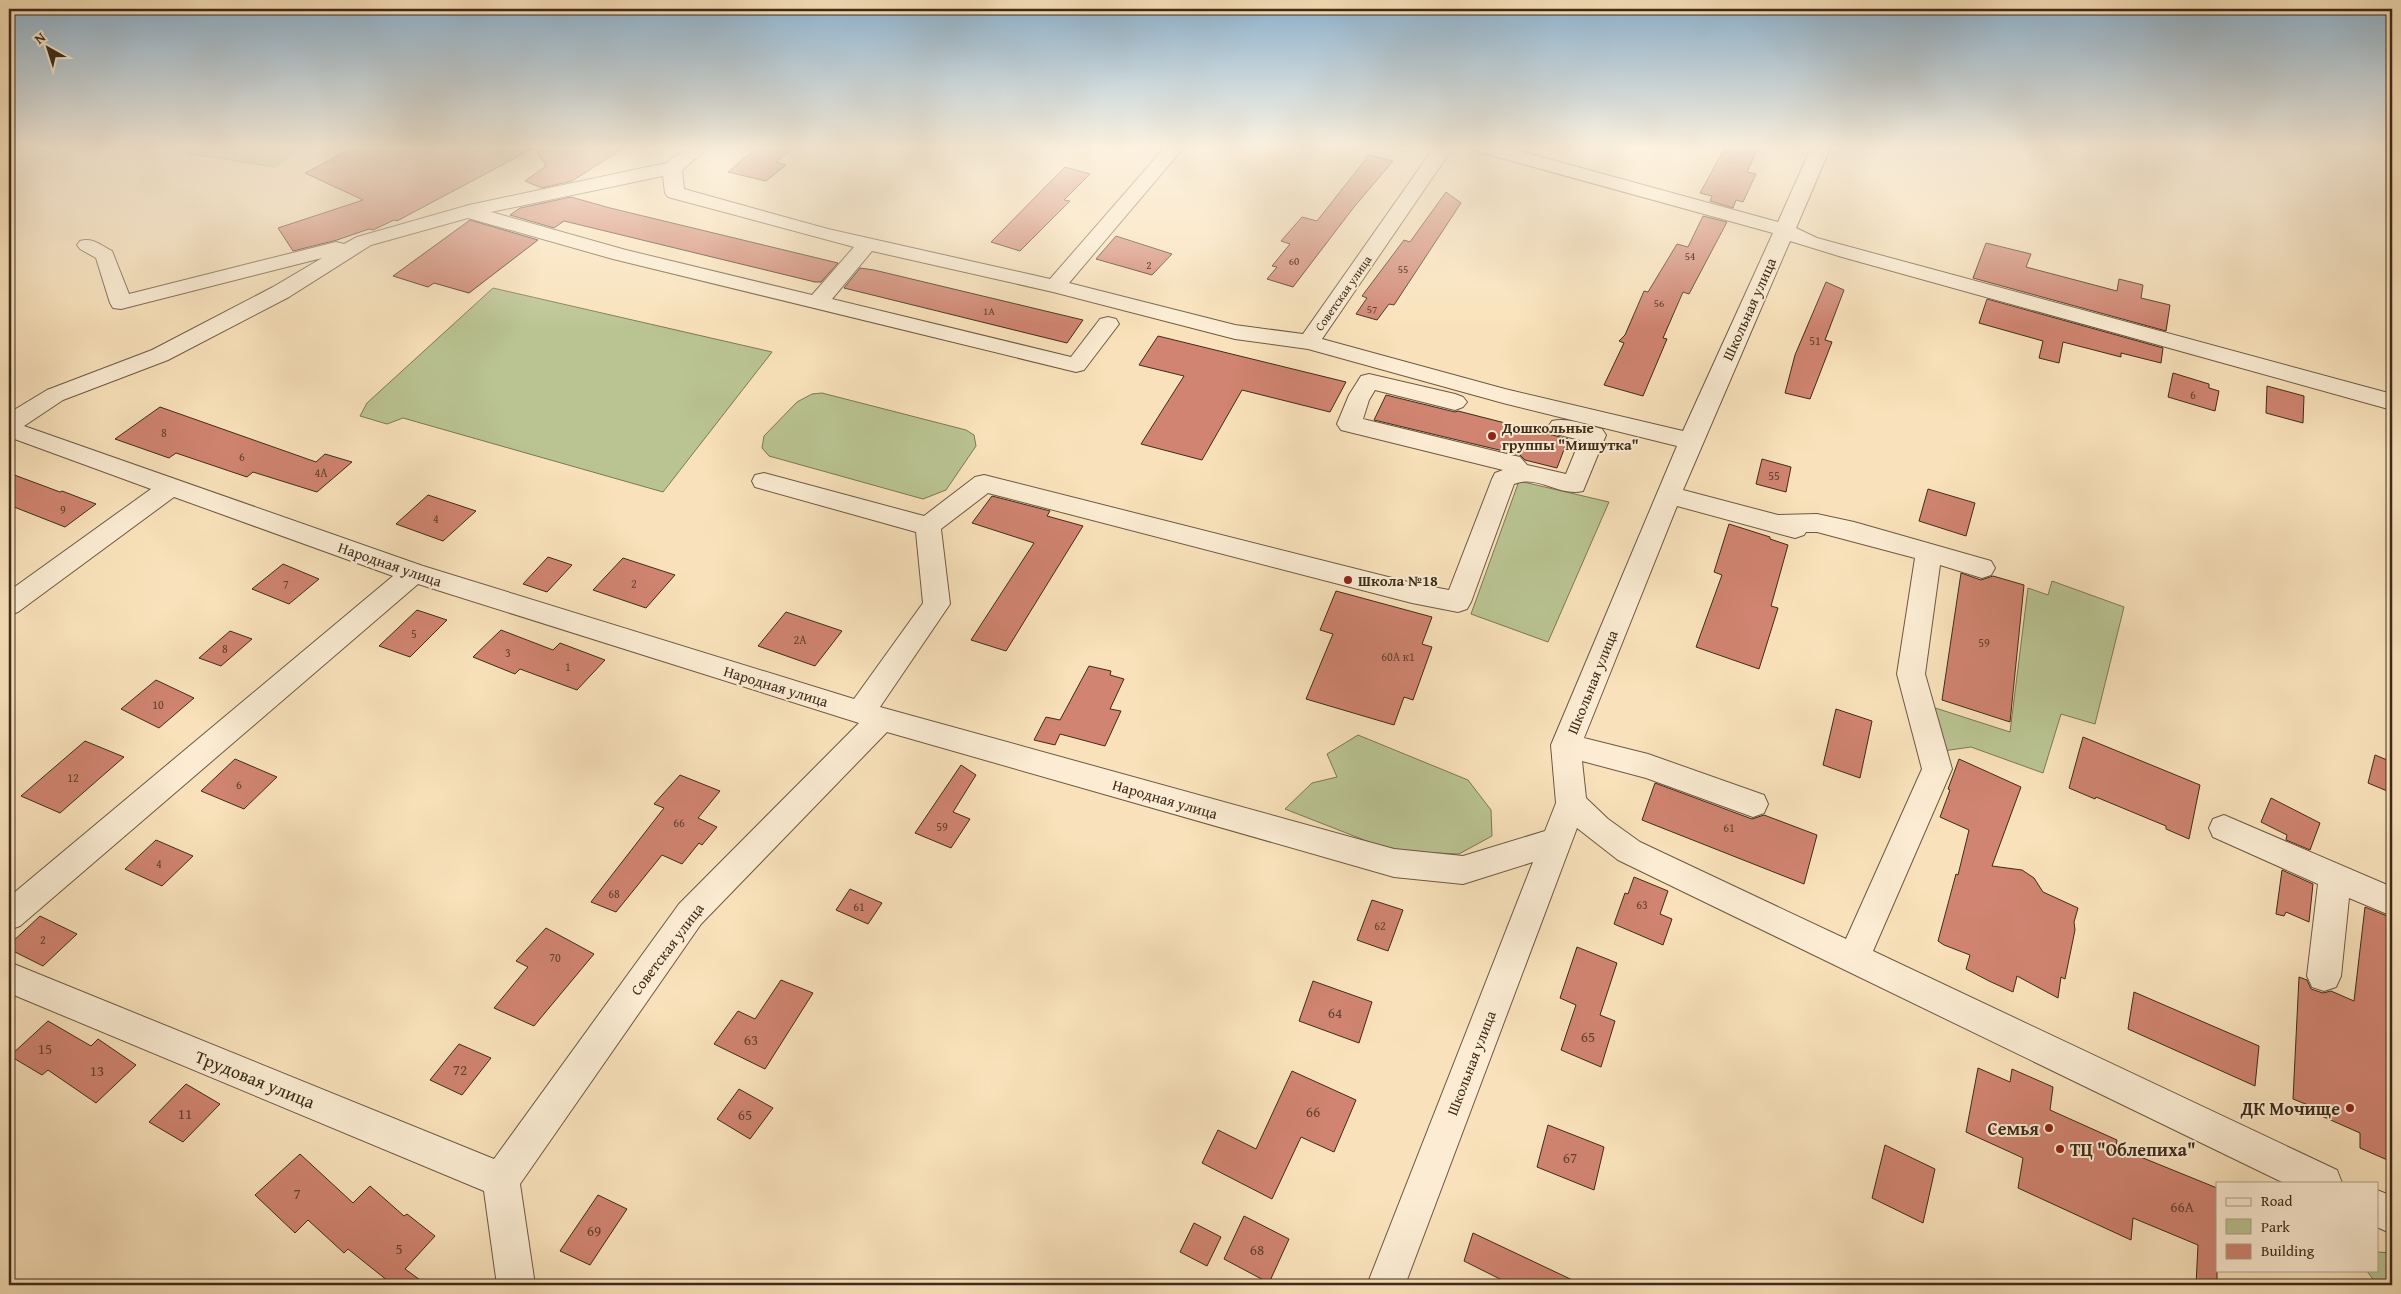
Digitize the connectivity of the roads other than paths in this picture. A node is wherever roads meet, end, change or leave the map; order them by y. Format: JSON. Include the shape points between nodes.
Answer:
{"nodes":[{"id":1,"x":489,"y":206,"type":"edge"},
{"id":2,"x":727,"y":206,"type":"edge"},
{"id":3,"x":1124,"y":206,"type":"edge"},
{"id":4,"x":1403,"y":206,"type":"edge"},
{"id":5,"x":1698,"y":206,"type":"edge"},
{"id":6,"x":1795,"y":206,"type":"edge"},
{"id":7,"x":469,"y":211,"type":"junction"},
{"id":8,"x":1784,"y":230,"type":"junction"},
{"id":9,"x":364,"y":241,"type":"junction"},
{"id":10,"x":868,"y":243,"type":"junction"},
{"id":11,"x":87,"y":245,"type":"dead end"},
{"id":12,"x":1055,"y":286,"type":"junction"},
{"id":13,"x":817,"y":303,"type":"junction"},
{"id":14,"x":1108,"y":324,"type":"dead end"},
{"id":15,"x":1309,"y":342,"type":"junction"},
{"id":16,"x":2392,"y":402,"type":"edge"},
{"id":17,"x":9,"y":424,"type":"edge"},
{"id":18,"x":9,"y":429,"type":"edge"},
{"id":19,"x":1691,"y":441,"type":"junction"},
{"id":20,"x":1520,"y":472,"type":"junction"},
{"id":21,"x":764,"y":480,"type":"dead end"},
{"id":22,"x":171,"y":487,"type":"junction"},
{"id":23,"x":1670,"y":494,"type":"junction"},
{"id":24,"x":1779,"y":524,"type":"junction"},
{"id":25,"x":928,"y":526,"type":"junction"},
{"id":26,"x":1811,"y":534,"type":"dead end"},
{"id":27,"x":1929,"y":553,"type":"junction"},
{"id":28,"x":1982,"y":568,"type":"dead end"},
{"id":29,"x":414,"y":573,"type":"junction"},
{"id":30,"x":9,"y":605,"type":"edge"},
{"id":31,"x":871,"y":716,"type":"junction"},
{"id":32,"x":1566,"y":745,"type":"junction"},
{"id":33,"x":1571,"y":803,"type":"junction"},
{"id":34,"x":1753,"y":804,"type":"dead end"},
{"id":35,"x":2224,"y":828,"type":"dead end"},
{"id":36,"x":1556,"y":841,"type":"junction"},
{"id":37,"x":2335,"y":878,"type":"junction"},
{"id":38,"x":2392,"y":902,"type":"edge"},
{"id":39,"x":9,"y":916,"type":"edge"},
{"id":40,"x":1854,"y":957,"type":"junction"},
{"id":41,"x":2324,"y":976,"type":"dead end"},
{"id":42,"x":9,"y":977,"type":"edge"},
{"id":43,"x":500,"y":1180,"type":"junction"},
{"id":44,"x":2322,"y":1182,"type":"edge"},
{"id":45,"x":2378,"y":1208,"type":"edge"},
{"id":46,"x":2392,"y":1215,"type":"edge"},
{"id":47,"x":516,"y":1285,"type":"edge"},
{"id":48,"x":1386,"y":1285,"type":"edge"}],
"edges":[{"from":1,"to":7,"type":"street"},
{"from":2,"to":10,"type":"street"},
{"from":3,"to":12,"type":"street"},
{"from":4,"to":15,"type":"street","name":"Советская улица"},
{"from":5,"to":8,"type":"street"},
{"from":6,"to":8,"type":"street","name":"Школьная улица"},
{"from":7,"to":9,"type":"street"},
{"from":7,"to":13,"type":"street","via":[[620,255]]},
{"from":8,"to":16,"type":"street","via":[[1810,242]]},
{"from":8,"to":19,"type":"street","name":"Школьная улица"},
{"from":9,"to":11,"type":"street","via":[[121,303],[105,255]]},
{"from":9,"to":17,"type":"street","via":[[281,292],[160,355],[55,395]]},
{"from":10,"to":12,"type":"street"},
{"from":10,"to":13,"type":"street"},
{"from":12,"to":15,"type":"street","via":[[1235,332]]},
{"from":13,"to":14,"type":"street","via":[[1076,365]]},
{"from":15,"to":19,"type":"street","via":[[1503,396]]},
{"from":18,"to":22,"type":"street","name":"Народная улица"},
{"from":19,"to":23,"type":"street","name":"Школьная улица"},
{"from":20,"to":20,"type":"street","via":[[1574,486],[1594,435],[1369,381],[1349,424],[1511,463]]},
{"from":20,"to":25,"type":"street","via":[[1504,479],[1458,602],[984,483]]},
{"from":21,"to":25,"type":"street"},
{"from":22,"to":29,"type":"street","name":"Народная улица"},
{"from":22,"to":30,"type":"street"},
{"from":23,"to":24,"type":"street"},
{"from":23,"to":32,"type":"street","name":"Школьная улица"},
{"from":24,"to":26,"type":"street"},
{"from":24,"to":27,"type":"street","via":[[1817,523]]},
{"from":25,"to":31,"type":"street","name":"Советская улица","via":[[936,604]]},
{"from":27,"to":28,"type":"street"},
{"from":27,"to":40,"type":"street","via":[[1911,674],[1937,769]]},
{"from":29,"to":31,"type":"street","name":"Народная улица"},
{"from":29,"to":39,"type":"street"},
{"from":31,"to":36,"type":"street","name":"Народная улица","via":[[1394,863],[1463,870]]},
{"from":31,"to":43,"type":"street","name":"Советская улица","via":[[690,914]]},
{"from":32,"to":33,"type":"street","name":"Школьная улица"},
{"from":32,"to":34,"type":"street","via":[[1648,766]]},
{"from":33,"to":36,"type":"street","name":"Школьная улица"},
{"from":33,"to":40,"type":"street","via":[[1597,828],[1629,850]]},
{"from":35,"to":37,"type":"street"},
{"from":36,"to":48,"type":"street","name":"Школьная улица"},
{"from":37,"to":38,"type":"street"},
{"from":37,"to":41,"type":"street"},
{"from":40,"to":44,"type":"street"},
{"from":42,"to":43,"type":"street","name":"Трудовая улица"},
{"from":43,"to":47,"type":"street"},
{"from":45,"to":46,"type":"street"}]}
